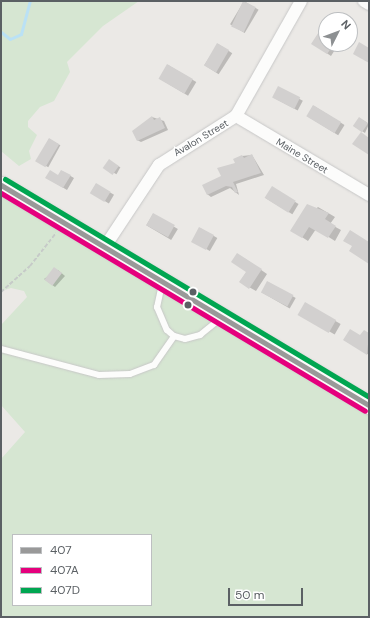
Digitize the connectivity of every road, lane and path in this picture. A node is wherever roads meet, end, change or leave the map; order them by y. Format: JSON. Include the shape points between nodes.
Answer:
{"nodes":[{"id":1,"x":302,"y":1,"type":"edge"},
{"id":2,"x":364,"y":1,"type":"edge"},
{"id":3,"x":369,"y":4,"type":"edge"},
{"id":4,"x":236,"y":116,"type":"junction"},
{"id":5,"x":1,"y":185,"type":"edge"},
{"id":6,"x":369,"y":195,"type":"edge"},
{"id":7,"x":63,"y":222,"type":"junction"},
{"id":8,"x":104,"y":248,"type":"junction"},
{"id":9,"x":162,"y":282,"type":"junction"},
{"id":10,"x":1,"y":292,"type":"edge"},
{"id":11,"x":221,"y":317,"type":"junction"},
{"id":12,"x":174,"y":336,"type":"junction"},
{"id":13,"x":1,"y":349,"type":"edge"},
{"id":14,"x":369,"y":405,"type":"edge"}],
"edges":[{"from":1,"to":4,"type":"street","name":"Avalon Street"},
{"from":2,"to":3,"type":"street"},
{"from":4,"to":6,"type":"street","name":"Maine Street"},
{"from":4,"to":8,"type":"street","name":"Avalon Street","via":[[159,165]]},
{"from":5,"to":7,"type":"street"},
{"from":7,"to":8,"type":"street"},
{"from":7,"to":10,"type":"path","via":[[30,266]]},
{"from":8,"to":9,"type":"street"},
{"from":9,"to":11,"type":"street"},
{"from":9,"to":12,"type":"lane","via":[[157,307],[167,330]]},
{"from":11,"to":12,"type":"lane","via":[[200,335],[185,339]]},
{"from":11,"to":14,"type":"street"},
{"from":12,"to":13,"type":"lane","via":[[154,365],[130,374],[99,375]]}]}
